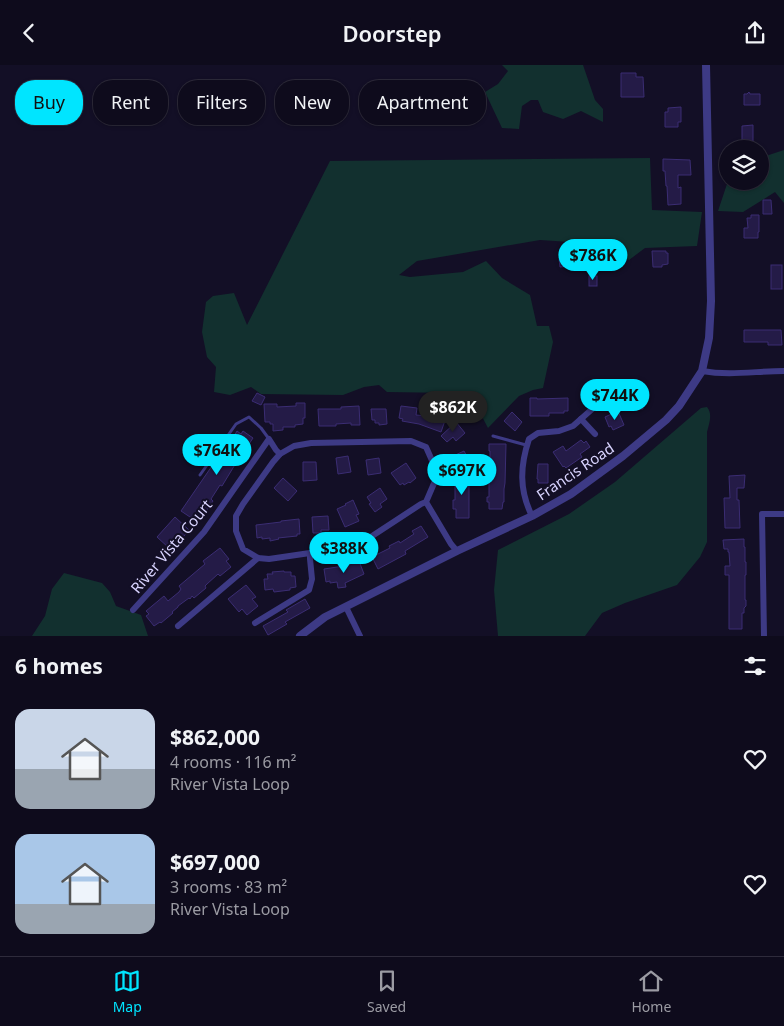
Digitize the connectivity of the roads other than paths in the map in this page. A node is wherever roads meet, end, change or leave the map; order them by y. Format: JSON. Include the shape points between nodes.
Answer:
{"nodes":[{"id":1,"x":706,"y":65,"type":"edge"},
{"id":2,"x":702,"y":371,"type":"junction"},
{"id":3,"x":784,"y":371,"type":"edge"},
{"id":4,"x":599,"y":403,"type":"dead end"},
{"id":5,"x":581,"y":419,"type":"junction"},
{"id":6,"x":595,"y":434,"type":"dead end"},
{"id":7,"x":493,"y":436,"type":"dead end"},
{"id":8,"x":269,"y":439,"type":"junction"},
{"id":9,"x":528,"y":442,"type":"junction"},
{"id":10,"x":280,"y":454,"type":"junction"},
{"id":11,"x":200,"y":475,"type":"dead end"},
{"id":12,"x":426,"y":503,"type":"junction"},
{"id":13,"x":784,"y":514,"type":"edge"},
{"id":14,"x":532,"y":517,"type":"junction"},
{"id":15,"x":457,"y":551,"type":"junction"},
{"id":16,"x":310,"y":554,"type":"junction"},
{"id":17,"x":258,"y":558,"type":"junction"},
{"id":18,"x":346,"y":607,"type":"junction"},
{"id":19,"x":133,"y":610,"type":"dead end"},
{"id":20,"x":256,"y":623,"type":"dead end"},
{"id":21,"x":178,"y":627,"type":"dead end"},
{"id":22,"x":300,"y":636,"type":"edge"},
{"id":23,"x":360,"y":636,"type":"edge"},
{"id":24,"x":764,"y":636,"type":"edge"}],
"edges":[{"from":1,"to":2,"type":"street","name":"Francis Road","via":[[711,301],[709,339]]},
{"from":2,"to":3,"type":"street","via":[[733,374]]},
{"from":2,"to":14,"type":"street","name":"Francis Road","via":[[679,407],[666,420],[571,494]]},
{"from":4,"to":5,"type":"street"},
{"from":5,"to":6,"type":"street"},
{"from":5,"to":9,"type":"street","via":[[567,429],[538,433]]},
{"from":7,"to":9,"type":"lane"},
{"from":8,"to":10,"type":"street"},
{"from":8,"to":11,"type":"lane","via":[[262,428],[248,417],[236,424]]},
{"from":8,"to":19,"type":"street","name":"River Vista Court","via":[[204,532]]},
{"from":9,"to":14,"type":"street","via":[[522,465],[522,486]]},
{"from":10,"to":12,"type":"street","via":[[294,446],[310,443],[411,441],[426,447],[434,465],[435,481]]},
{"from":10,"to":17,"type":"street","via":[[236,516],[236,531],[243,549]]},
{"from":12,"to":15,"type":"street"},
{"from":12,"to":16,"type":"street","via":[[363,542]]},
{"from":13,"to":24,"type":"street","via":[[762,514]]},
{"from":14,"to":15,"type":"street","name":"Francis Road"},
{"from":15,"to":18,"type":"street","name":"Francis Road"},
{"from":16,"to":17,"type":"street"},
{"from":16,"to":20,"type":"street","via":[[312,579],[309,590]]},
{"from":17,"to":21,"type":"street"},
{"from":18,"to":22,"type":"street","name":"Francis Road","via":[[325,617]]},
{"from":18,"to":23,"type":"street"}]}
